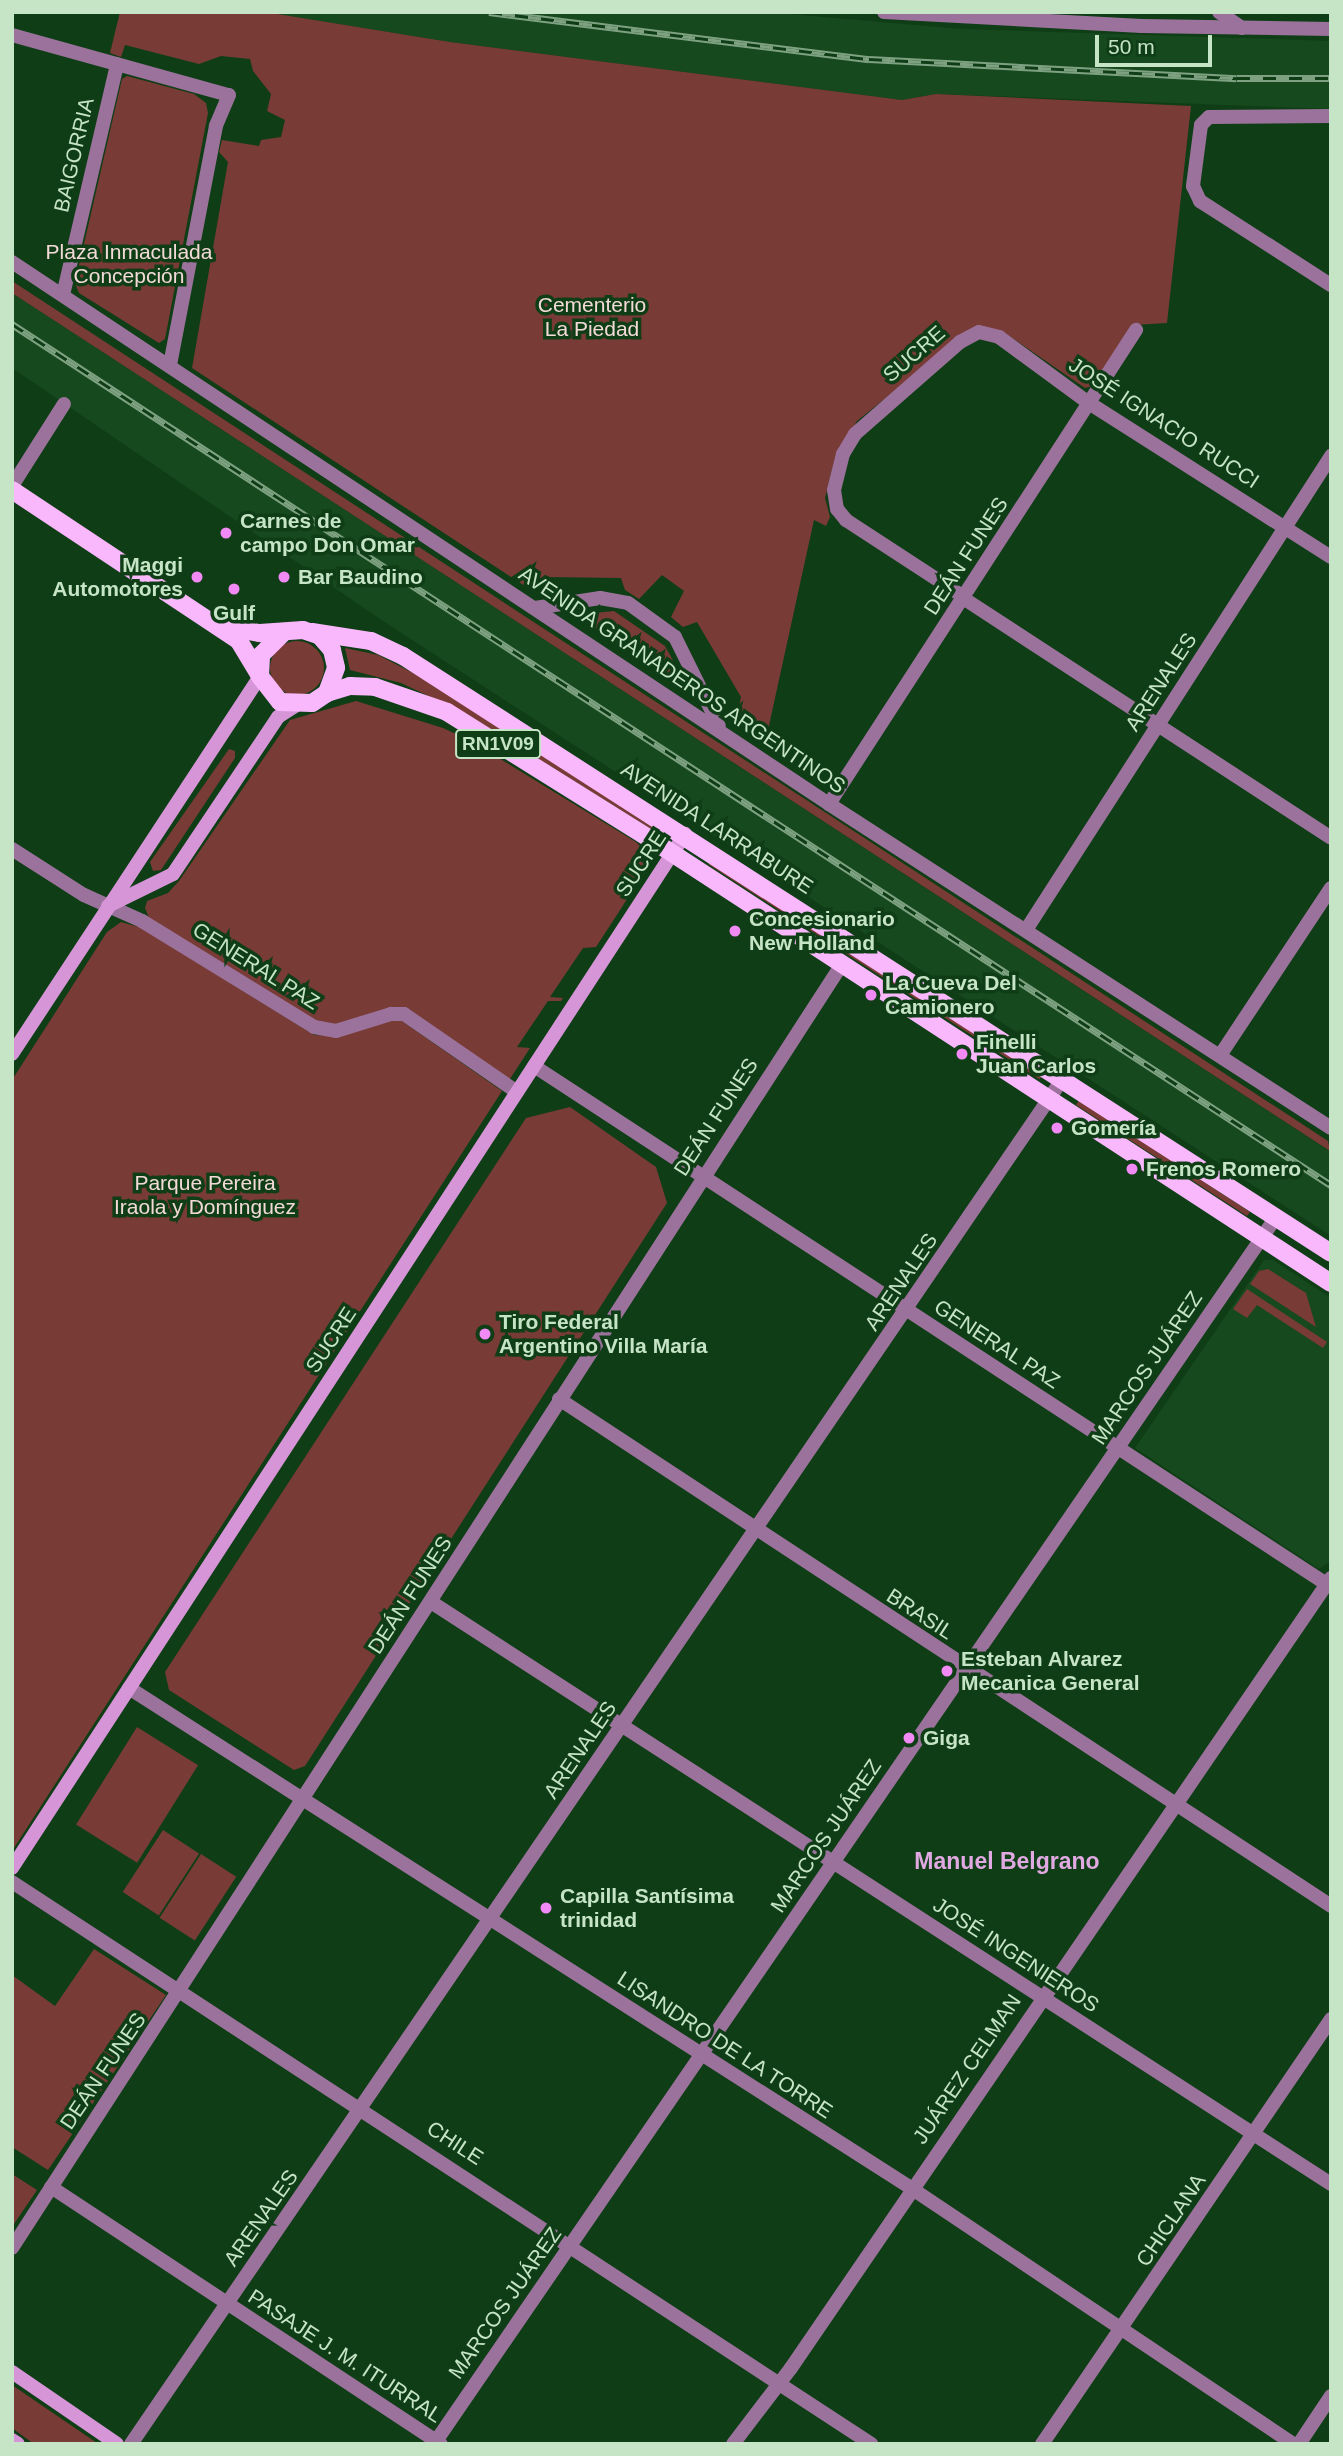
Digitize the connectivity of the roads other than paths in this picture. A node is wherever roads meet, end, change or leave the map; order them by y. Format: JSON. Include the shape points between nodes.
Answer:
{"nodes":[{"id":1,"x":884,"y":12,"type":"edge"},
{"id":2,"x":1219,"y":12,"type":"edge"},
{"id":3,"x":1051,"y":17,"type":"edge"},
{"id":4,"x":1243,"y":29,"type":"junction"},
{"id":5,"x":1331,"y":29,"type":"edge"},
{"id":6,"x":12,"y":35,"type":"edge"},
{"id":7,"x":117,"y":64,"type":"junction"},
{"id":8,"x":1331,"y":117,"type":"edge"},
{"id":9,"x":12,"y":262,"type":"edge"},
{"id":10,"x":1331,"y":285,"type":"edge"},
{"id":11,"x":63,"y":295,"type":"junction"},
{"id":12,"x":1136,"y":330,"type":"dead end"},
{"id":13,"x":972,"y":334,"type":"joint"},
{"id":14,"x":170,"y":365,"type":"junction"},
{"id":15,"x":1089,"y":403,"type":"junction"},
{"id":16,"x":64,"y":404,"type":"dead end"},
{"id":17,"x":1331,"y":456,"type":"edge"},
{"id":18,"x":12,"y":488,"type":"edge"},
{"id":19,"x":1285,"y":527,"type":"junction"},
{"id":20,"x":1331,"y":557,"type":"edge"},
{"id":21,"x":964,"y":598,"type":"junction"},
{"id":22,"x":535,"y":608,"type":"junction"},
{"id":23,"x":215,"y":624,"type":"junction"},
{"id":24,"x":284,"y":632,"type":"junction"},
{"id":25,"x":312,"y":632,"type":"junction"},
{"id":26,"x":260,"y":676,"type":"junction"},
{"id":27,"x":327,"y":693,"type":"junction"},
{"id":28,"x":295,"y":706,"type":"junction"},
{"id":29,"x":1158,"y":724,"type":"junction"},
{"id":30,"x":720,"y":727,"type":"junction"},
{"id":31,"x":829,"y":804,"type":"junction"},
{"id":32,"x":685,"y":834,"type":"junction"},
{"id":33,"x":1331,"y":838,"type":"edge"},
{"id":34,"x":12,"y":849,"type":"edge"},
{"id":35,"x":673,"y":853,"type":"junction"},
{"id":36,"x":1331,"y":888,"type":"edge"},
{"id":37,"x":108,"y":906,"type":"junction"},
{"id":38,"x":1026,"y":930,"type":"junction"},
{"id":39,"x":842,"y":964,"type":"junction"},
{"id":40,"x":12,"y":1054,"type":"edge"},
{"id":41,"x":1221,"y":1055,"type":"junction"},
{"id":42,"x":534,"y":1066,"type":"junction"},
{"id":43,"x":1063,"y":1078,"type":"junction"},
{"id":44,"x":517,"y":1092,"type":"junction"},
{"id":45,"x":1049,"y":1099,"type":"junction"},
{"id":46,"x":1331,"y":1128,"type":"edge"},
{"id":47,"x":702,"y":1175,"type":"junction"},
{"id":48,"x":1276,"y":1217,"type":"junction"},
{"id":49,"x":1262,"y":1238,"type":"junction"},
{"id":50,"x":1331,"y":1253,"type":"edge"},
{"id":51,"x":1331,"y":1283,"type":"edge"},
{"id":52,"x":907,"y":1310,"type":"junction"},
{"id":53,"x":559,"y":1399,"type":"junction"},
{"id":54,"x":1118,"y":1448,"type":"junction"},
{"id":55,"x":755,"y":1532,"type":"junction"},
{"id":56,"x":1329,"y":1583,"type":"edge"},
{"id":57,"x":431,"y":1602,"type":"junction"},
{"id":58,"x":966,"y":1668,"type":"junction"},
{"id":59,"x":130,"y":1688,"type":"junction"},
{"id":60,"x":621,"y":1727,"type":"junction"},
{"id":61,"x":303,"y":1800,"type":"junction"},
{"id":62,"x":1175,"y":1803,"type":"junction"},
{"id":63,"x":834,"y":1862,"type":"junction"},
{"id":64,"x":12,"y":1868,"type":"edge"},
{"id":65,"x":12,"y":1882,"type":"edge"},
{"id":66,"x":1331,"y":1906,"type":"edge"},
{"id":67,"x":490,"y":1919,"type":"junction"},
{"id":68,"x":181,"y":1991,"type":"junction"},
{"id":69,"x":1042,"y":1997,"type":"junction"},
{"id":70,"x":1331,"y":2019,"type":"edge"},
{"id":71,"x":703,"y":2056,"type":"junction"},
{"id":72,"x":364,"y":2108,"type":"junction"},
{"id":73,"x":1254,"y":2135,"type":"junction"},
{"id":74,"x":1331,"y":2184,"type":"edge"},
{"id":75,"x":51,"y":2187,"type":"junction"},
{"id":76,"x":911,"y":2188,"type":"junction"},
{"id":77,"x":572,"y":2245,"type":"junction"},
{"id":78,"x":12,"y":2248,"type":"edge"},
{"id":79,"x":226,"y":2303,"type":"junction"},
{"id":80,"x":1122,"y":2329,"type":"junction"},
{"id":81,"x":12,"y":2372,"type":"edge"},
{"id":82,"x":777,"y":2381,"type":"junction"},
{"id":83,"x":1331,"y":2396,"type":"edge"},
{"id":84,"x":12,"y":2440,"type":"edge"},
{"id":85,"x":437,"y":2443,"type":"edge"},
{"id":86,"x":18,"y":2444,"type":"edge"},
{"id":87,"x":117,"y":2444,"type":"edge"},
{"id":88,"x":131,"y":2444,"type":"edge"},
{"id":89,"x":733,"y":2444,"type":"edge"},
{"id":90,"x":871,"y":2444,"type":"edge"},
{"id":91,"x":1042,"y":2444,"type":"edge"},
{"id":92,"x":1294,"y":2444,"type":"edge"},
{"id":93,"x":1299,"y":2444,"type":"edge"}],
"edges":[{"from":1,"to":3,"type":"street"},
{"from":2,"to":4,"type":"street"},
{"from":3,"to":4,"type":"street"},
{"from":4,"to":5,"type":"street"},
{"from":6,"to":7,"type":"street"},
{"from":7,"to":11,"type":"street","name":"BAIGORRIA"},
{"from":7,"to":14,"type":"street","via":[[229,95],[216,126]]},
{"from":8,"to":10,"type":"street","via":[[1215,116],[1201,125],[1194,191],[1200,201]]},
{"from":9,"to":11,"type":"street","name":"AVENIDA GRANADEROS ARGENTINOS"},
{"from":11,"to":14,"type":"street","name":"AVENIDA GRANADEROS ARGENTINOS"},
{"from":12,"to":15,"type":"street","name":"DEÁN FUNES"},
{"from":13,"to":15,"type":"street","name":"JOSÉ IGNACIO RUCCI","via":[[999,337]]},
{"from":13,"to":21,"type":"street","name":"SUCRE","via":[[849,442],[834,490],[841,515]]},
{"from":14,"to":22,"type":"street","name":"AVENIDA GRANADEROS ARGENTINOS"},
{"from":15,"to":19,"type":"street","name":"JOSÉ IGNACIO RUCCI"},
{"from":15,"to":21,"type":"street","name":"DEÁN FUNES"},
{"from":16,"to":18,"type":"street"},
{"from":17,"to":19,"type":"street","name":"ARENALES"},
{"from":18,"to":23,"type":"main road","number":"RN1V09"},
{"from":19,"to":20,"type":"street","name":"JOSÉ IGNACIO RUCCI"},
{"from":19,"to":29,"type":"street","name":"ARENALES"},
{"from":21,"to":29,"type":"street"},
{"from":21,"to":31,"type":"street","name":"DEÁN FUNES"},
{"from":22,"to":30,"type":"street","name":"AVENIDA GRANADEROS ARGENTINOS"},
{"from":22,"to":30,"type":"street","via":[[600,598],[628,603],[675,637]]},
{"from":23,"to":24,"type":"main road","number":"RN1V09","via":[[244,632]]},
{"from":23,"to":26,"type":"main road","number":"RN1V09","via":[[245,648]]},
{"from":24,"to":25,"type":"main road","number":"RN1V09"},
{"from":24,"to":26,"type":"main road","via":[[266,645]]},
{"from":25,"to":27,"type":"main road","via":[[327,643],[335,659],[335,677]]},
{"from":25,"to":32,"type":"main road","name":"AVENIDA LARRABURE","number":"RN1V09","via":[[371,640],[403,656]]},
{"from":26,"to":28,"type":"main road","number":"RN1V09","via":[[271,695]]},
{"from":26,"to":37,"type":"main road"},
{"from":27,"to":28,"type":"main road","number":"RN1V09","via":[[312,703]]},
{"from":27,"to":35,"type":"main road","number":"RN1V09","via":[[351,686],[375,687],[447,712]]},
{"from":28,"to":37,"type":"main road","via":[[278,717],[173,874]]},
{"from":29,"to":33,"type":"street"},
{"from":29,"to":38,"type":"street","name":"ARENALES"},
{"from":30,"to":31,"type":"street","name":"AVENIDA GRANADEROS ARGENTINOS"},
{"from":31,"to":38,"type":"street","name":"AVENIDA GRANADEROS ARGENTINOS"},
{"from":32,"to":35,"type":"main road","name":"SUCRE"},
{"from":32,"to":43,"type":"main road","name":"AVENIDA LARRABURE","number":"RN1V09"},
{"from":34,"to":37,"type":"street","name":"GENERAL PAZ"},
{"from":35,"to":39,"type":"main road","number":"RN1V09"},
{"from":35,"to":42,"type":"main road","name":"SUCRE"},
{"from":36,"to":41,"type":"street"},
{"from":37,"to":40,"type":"main road"},
{"from":37,"to":44,"type":"street","name":"GENERAL PAZ","via":[[142,921],[314,1027],[336,1031],[404,1014]]},
{"from":38,"to":41,"type":"street","name":"AVENIDA GRANADEROS ARGENTINOS"},
{"from":39,"to":45,"type":"main road","number":"RN1V09"},
{"from":39,"to":47,"type":"street","name":"DEÁN FUNES"},
{"from":41,"to":46,"type":"street","name":"AVENIDA GRANADEROS ARGENTINOS"},
{"from":42,"to":44,"type":"main road","name":"SUCRE"},
{"from":42,"to":47,"type":"street","name":"GENERAL PAZ"},
{"from":43,"to":45,"type":"street","name":"ARENALES"},
{"from":43,"to":48,"type":"main road","name":"AVENIDA LARRABURE","number":"RN1V09"},
{"from":44,"to":59,"type":"main road","name":"SUCRE"},
{"from":45,"to":49,"type":"main road","number":"RN1V09"},
{"from":45,"to":52,"type":"street","name":"ARENALES"},
{"from":47,"to":52,"type":"street","name":"GENERAL PAZ"},
{"from":47,"to":53,"type":"street","name":"DEÁN FUNES"},
{"from":48,"to":49,"type":"street","name":"MARCOS JUÁREZ"},
{"from":48,"to":50,"type":"main road","name":"AVENIDA LARRABURE","number":"RN1V09"},
{"from":49,"to":51,"type":"main road","number":"RN1V09"},
{"from":49,"to":54,"type":"street","name":"MARCOS JUÁREZ"},
{"from":52,"to":54,"type":"street","name":"GENERAL PAZ"},
{"from":52,"to":55,"type":"street","name":"ARENALES"},
{"from":53,"to":55,"type":"street","name":"BRASIL"},
{"from":53,"to":57,"type":"street","name":"DEÁN FUNES"},
{"from":54,"to":56,"type":"street","name":"GENERAL PAZ"},
{"from":54,"to":58,"type":"street","name":"MARCOS JUÁREZ"},
{"from":55,"to":58,"type":"street","name":"BRASIL"},
{"from":55,"to":60,"type":"street","name":"ARENALES"},
{"from":56,"to":62,"type":"street","name":"JUÁREZ CELMAN"},
{"from":57,"to":60,"type":"street","name":"JOSÉ INGENIEROS"},
{"from":57,"to":61,"type":"street","name":"DEÁN FUNES"},
{"from":58,"to":62,"type":"street","name":"BRASIL"},
{"from":58,"to":63,"type":"street","name":"MARCOS JUÁREZ"},
{"from":59,"to":61,"type":"street","name":"LISANDRO DE LA TORRE"},
{"from":59,"to":64,"type":"main road","name":"SUCRE"},
{"from":60,"to":63,"type":"street","name":"JOSÉ INGENIEROS"},
{"from":60,"to":67,"type":"street","name":"ARENALES"},
{"from":61,"to":67,"type":"street","name":"LISANDRO DE LA TORRE"},
{"from":61,"to":68,"type":"street","name":"DEÁN FUNES"},
{"from":62,"to":66,"type":"street","name":"BRASIL"},
{"from":62,"to":69,"type":"street","name":"JUÁREZ CELMAN"},
{"from":63,"to":69,"type":"street","name":"JOSÉ INGENIEROS"},
{"from":63,"to":71,"type":"street","name":"MARCOS JUÁREZ"},
{"from":65,"to":68,"type":"street","name":"CHILE"},
{"from":67,"to":71,"type":"street","name":"LISANDRO DE LA TORRE"},
{"from":67,"to":72,"type":"street","name":"ARENALES"},
{"from":68,"to":72,"type":"street","name":"CHILE"},
{"from":68,"to":75,"type":"street","name":"DEÁN FUNES"},
{"from":69,"to":73,"type":"street","name":"JOSÉ INGENIEROS"},
{"from":69,"to":76,"type":"street","name":"JUÁREZ CELMAN"},
{"from":70,"to":73,"type":"street","name":"CHICLANA"},
{"from":71,"to":76,"type":"street","name":"LISANDRO DE LA TORRE"},
{"from":71,"to":77,"type":"street","name":"MARCOS JUÁREZ"},
{"from":72,"to":77,"type":"street","name":"CHILE"},
{"from":72,"to":79,"type":"street","name":"ARENALES"},
{"from":73,"to":74,"type":"street","name":"JOSÉ INGENIEROS"},
{"from":73,"to":80,"type":"street","name":"CHICLANA"},
{"from":75,"to":78,"type":"street","name":"DEÁN FUNES"},
{"from":75,"to":79,"type":"street","name":"PASAJE J. M. ITURRAL"},
{"from":76,"to":80,"type":"street","name":"LISANDRO DE LA TORRE"},
{"from":76,"to":82,"type":"street","name":"JUÁREZ CELMAN"},
{"from":77,"to":82,"type":"street","name":"CHILE"},
{"from":77,"to":85,"type":"street","name":"MARCOS JUÁREZ"},
{"from":79,"to":85,"type":"street","name":"PASAJE J. M. ITURRAL"},
{"from":79,"to":88,"type":"street","name":"ARENALES"},
{"from":80,"to":91,"type":"street","name":"CHICLANA"},
{"from":80,"to":92,"type":"street","name":"LISANDRO DE LA TORRE"},
{"from":81,"to":87,"type":"main road"},
{"from":82,"to":89,"type":"street","name":"JUÁREZ CELMAN"},
{"from":82,"to":90,"type":"street","name":"CHILE"},
{"from":83,"to":93,"type":"street"},
{"from":84,"to":86,"type":"main road"}]}
